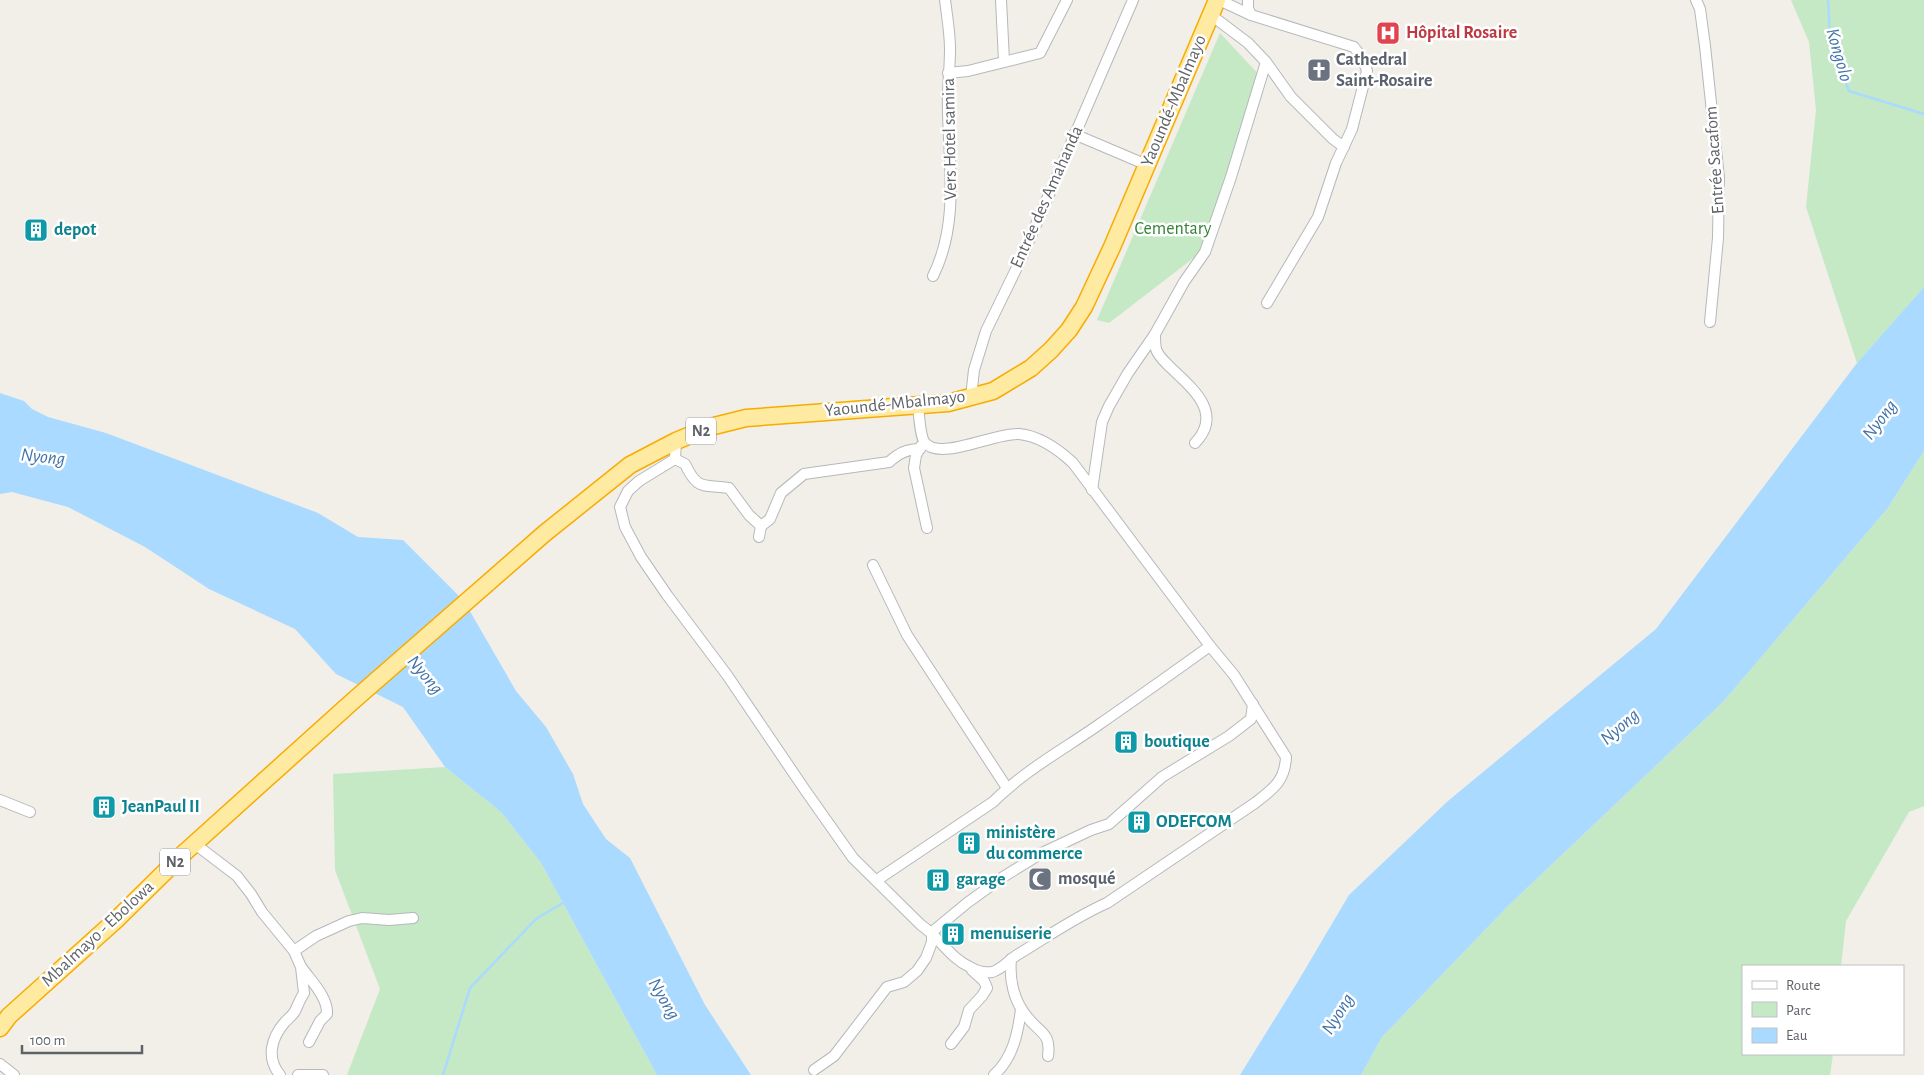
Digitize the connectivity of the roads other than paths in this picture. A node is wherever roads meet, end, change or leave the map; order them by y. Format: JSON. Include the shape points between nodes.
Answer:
{"nodes":[{"id":1,"x":945,"y":0,"type":"edge"},
{"id":2,"x":1001,"y":0,"type":"edge"},
{"id":3,"x":1068,"y":0,"type":"edge"},
{"id":4,"x":1133,"y":0,"type":"edge"},
{"id":5,"x":1248,"y":0,"type":"edge"},
{"id":6,"x":1696,"y":0,"type":"edge"},
{"id":7,"x":1216,"y":5,"type":"edge"},
{"id":8,"x":1251,"y":15,"type":"junction"},
{"id":9,"x":1004,"y":61,"type":"junction"},
{"id":10,"x":1266,"y":62,"type":"junction"},
{"id":11,"x":948,"y":73,"type":"junction"},
{"id":12,"x":1074,"y":134,"type":"junction"},
{"id":13,"x":1344,"y":147,"type":"junction"},
{"id":14,"x":1147,"y":166,"type":"junction"},
{"id":15,"x":933,"y":276,"type":"dead end"},
{"id":16,"x":1267,"y":303,"type":"dead end"},
{"id":17,"x":1710,"y":322,"type":"dead end"},
{"id":18,"x":1155,"y":334,"type":"junction"},
{"id":19,"x":971,"y":398,"type":"junction"},
{"id":20,"x":918,"y":406,"type":"junction"},
{"id":21,"x":676,"y":441,"type":"junction"},
{"id":22,"x":1195,"y":443,"type":"dead end"},
{"id":23,"x":922,"y":445,"type":"junction"},
{"id":24,"x":674,"y":459,"type":"junction"},
{"id":25,"x":1092,"y":490,"type":"junction"},
{"id":26,"x":761,"y":526,"type":"junction"},
{"id":27,"x":927,"y":528,"type":"dead end"},
{"id":28,"x":759,"y":537,"type":"dead end"},
{"id":29,"x":873,"y":565,"type":"dead end"},
{"id":30,"x":1210,"y":646,"type":"junction"},
{"id":31,"x":354,"y":700,"type":"joint"},
{"id":32,"x":1253,"y":704,"type":"junction"},
{"id":33,"x":1007,"y":788,"type":"junction"},
{"id":34,"x":0,"y":800,"type":"edge"},
{"id":35,"x":30,"y":812,"type":"dead end"},
{"id":36,"x":195,"y":844,"type":"junction"},
{"id":37,"x":877,"y":880,"type":"junction"},
{"id":38,"x":413,"y":918,"type":"dead end"},
{"id":39,"x":932,"y":932,"type":"junction"},
{"id":40,"x":294,"y":950,"type":"junction"},
{"id":41,"x":1011,"y":959,"type":"junction"},
{"id":42,"x":967,"y":966,"type":"junction"},
{"id":43,"x":301,"y":967,"type":"junction"},
{"id":44,"x":1021,"y":1009,"type":"junction"},
{"id":45,"x":0,"y":1028,"type":"edge"},
{"id":46,"x":309,"y":1042,"type":"dead end"},
{"id":47,"x":951,"y":1044,"type":"dead end"},
{"id":48,"x":1048,"y":1056,"type":"dead end"},
{"id":49,"x":0,"y":1064,"type":"edge"},
{"id":50,"x":814,"y":1070,"type":"dead end"},
{"id":51,"x":14,"y":1075,"type":"edge"},
{"id":52,"x":280,"y":1075,"type":"edge"},
{"id":53,"x":298,"y":1075,"type":"edge"},
{"id":54,"x":323,"y":1075,"type":"edge"},
{"id":55,"x":994,"y":1075,"type":"edge"}],
"edges":[{"from":1,"to":11,"type":"street","name":"Vers Hotel samira","via":[[950,48]]},
{"from":2,"to":9,"type":"street"},
{"from":3,"to":9,"type":"street","via":[[1040,53]]},
{"from":4,"to":12,"type":"street","name":"Entrée des Amahanda"},
{"from":5,"to":8,"type":"street"},
{"from":6,"to":17,"type":"street","name":"Entrée Sacafom","via":[[1705,46],[1719,178],[1718,238]]},
{"from":7,"to":8,"type":"street"},
{"from":7,"to":10,"type":"street"},
{"from":7,"to":14,"type":"highway","name":"Yaoundé-Mbalmayo","number":"N2"},
{"from":8,"to":13,"type":"street","via":[[1354,48],[1363,59],[1367,71]]},
{"from":9,"to":11,"type":"street"},
{"from":10,"to":13,"type":"street","via":[[1291,97]]},
{"from":10,"to":18,"type":"street","via":[[1205,252]]},
{"from":11,"to":15,"type":"street","name":"Vers Hotel samira","via":[[951,206],[943,252]]},
{"from":12,"to":14,"type":"street"},
{"from":12,"to":19,"type":"street","name":"Entrée des Amahanda","via":[[1022,257],[986,330],[974,370]]},
{"from":13,"to":16,"type":"street","via":[[1318,217]]},
{"from":14,"to":19,"type":"highway","name":"Yaoundé-Mbalmayo","number":"N2","via":[[1096,284],[1070,330],[1031,368],[994,391]]},
{"from":18,"to":22,"type":"street","via":[[1159,355],[1191,387],[1206,408],[1206,426]]},
{"from":18,"to":25,"type":"street","via":[[1128,373],[1102,422]]},
{"from":19,"to":20,"type":"highway","name":"Yaoundé-Mbalmayo","number":"N2"},
{"from":20,"to":21,"type":"highway","name":"Yaoundé-Mbalmayo","number":"N2","via":[[746,418],[710,427]]},
{"from":20,"to":23,"type":"street"},
{"from":21,"to":24,"type":"street"},
{"from":21,"to":31,"type":"highway","name":"Yaoundé-Mbalmayo","number":"N2","via":[[630,465],[545,533]]},
{"from":23,"to":25,"type":"street","via":[[944,450],[1006,434],[1029,436],[1060,452],[1073,463]]},
{"from":23,"to":26,"type":"street","via":[[898,454],[889,462],[804,474],[781,493],[770,519]]},
{"from":23,"to":27,"type":"street","via":[[914,468]]},
{"from":24,"to":26,"type":"street","via":[[685,464],[697,484],[729,488]]},
{"from":24,"to":37,"type":"street","via":[[628,491],[620,507],[625,527],[641,557],[853,858]]},
{"from":25,"to":30,"type":"street"},
{"from":26,"to":28,"type":"street"},
{"from":29,"to":33,"type":"street","via":[[907,635]]},
{"from":30,"to":32,"type":"street"},
{"from":30,"to":33,"type":"street"},
{"from":31,"to":36,"type":"highway","name":"Mbalmayo - Ebolowa","number":"N2"},
{"from":32,"to":39,"type":"street","via":[[1251,719],[1162,777],[1109,824],[1042,853],[1002,877]]},
{"from":32,"to":41,"type":"street","via":[[1286,757],[1285,770],[1276,785],[1170,862]]},
{"from":33,"to":37,"type":"street","via":[[993,802]]},
{"from":34,"to":35,"type":"street"},
{"from":36,"to":40,"type":"street","via":[[237,876]]},
{"from":36,"to":45,"type":"highway","name":"Mbalmayo - Ebolowa","number":"N2","via":[[9,1016]]},
{"from":37,"to":39,"type":"street"},
{"from":38,"to":40,"type":"street","via":[[362,918],[316,936]]},
{"from":39,"to":42,"type":"street"},
{"from":39,"to":50,"type":"street","via":[[926,958],[917,971],[904,982],[887,987],[834,1056]]},
{"from":40,"to":43,"type":"street"},
{"from":41,"to":42,"type":"street","via":[[992,972]]},
{"from":41,"to":44,"type":"street","via":[[1009,973]]},
{"from":42,"to":47,"type":"street","via":[[984,981],[986,988]]},
{"from":43,"to":46,"type":"street","via":[[327,1007],[327,1014]]},
{"from":43,"to":52,"type":"street","via":[[304,994],[271,1046],[273,1063]]},
{"from":44,"to":48,"type":"street","via":[[1046,1035]]},
{"from":44,"to":55,"type":"street","via":[[1014,1045],[1007,1061]]},
{"from":49,"to":51,"type":"street"},
{"from":53,"to":54,"type":"street"}]}
